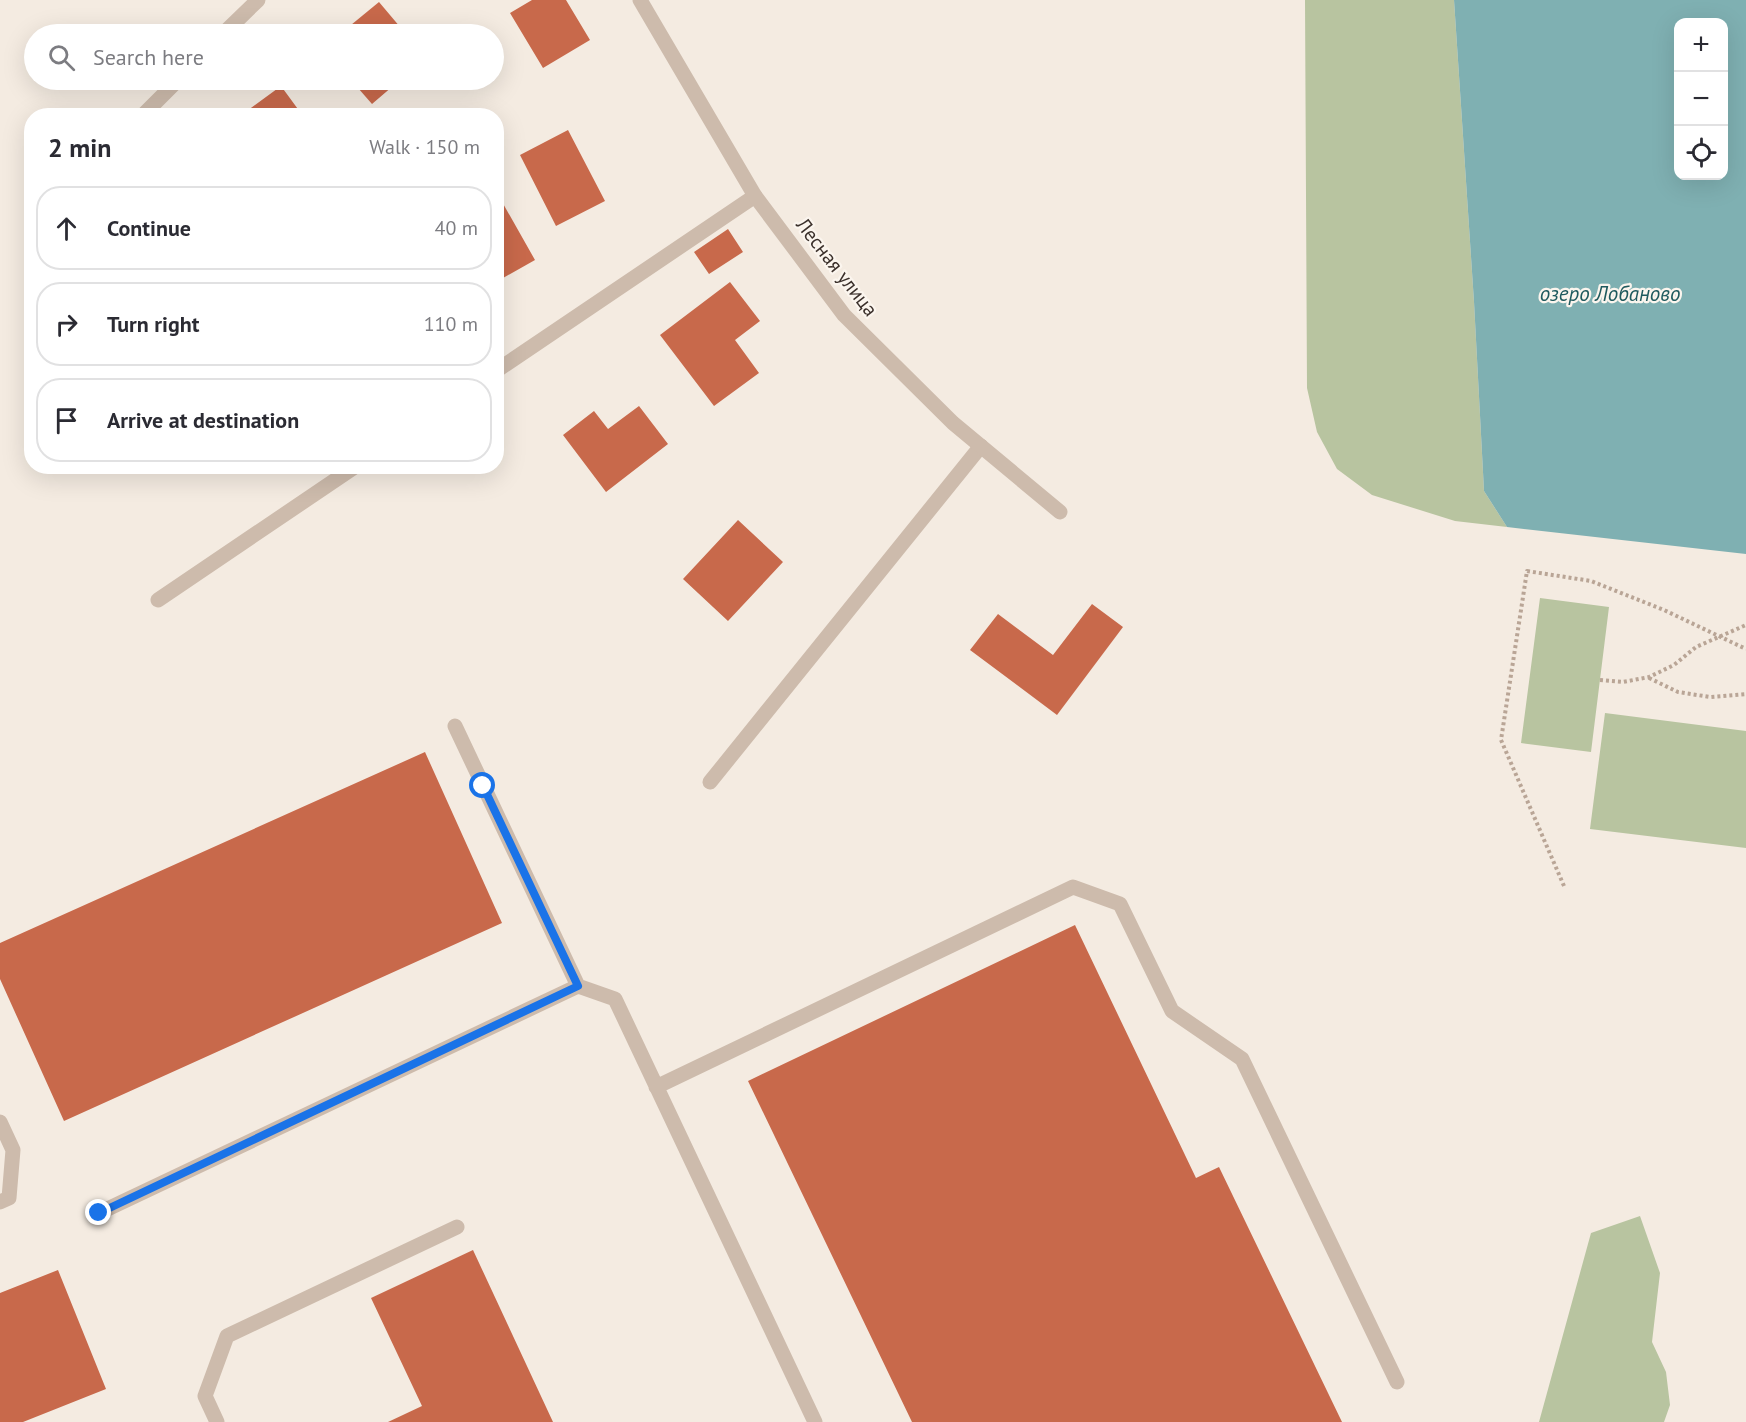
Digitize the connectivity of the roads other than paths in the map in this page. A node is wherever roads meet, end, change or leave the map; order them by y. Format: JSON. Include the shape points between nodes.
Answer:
{"nodes":[{"id":1,"x":258,"y":0,"type":"edge"},
{"id":2,"x":640,"y":0,"type":"edge"},
{"id":3,"x":233,"y":24,"type":"edge"},
{"id":4,"x":168,"y":90,"type":"edge"},
{"id":5,"x":150,"y":108,"type":"edge"},
{"id":6,"x":755,"y":196,"type":"junction"},
{"id":7,"x":504,"y":366,"type":"edge"},
{"id":8,"x":981,"y":446,"type":"junction"},
{"id":9,"x":344,"y":474,"type":"edge"},
{"id":10,"x":1060,"y":512,"type":"dead end"},
{"id":11,"x":158,"y":600,"type":"dead end"},
{"id":12,"x":455,"y":726,"type":"dead end"},
{"id":13,"x":710,"y":782,"type":"dead end"},
{"id":14,"x":578,"y":986,"type":"junction"},
{"id":15,"x":656,"y":1087,"type":"junction"},
{"id":16,"x":0,"y":1122,"type":"edge"},
{"id":17,"x":0,"y":1202,"type":"edge"},
{"id":18,"x":99,"y":1213,"type":"dead end"},
{"id":19,"x":457,"y":1227,"type":"dead end"},
{"id":20,"x":1397,"y":1382,"type":"dead end"},
{"id":21,"x":217,"y":1422,"type":"edge"},
{"id":22,"x":815,"y":1422,"type":"edge"}],
"edges":[{"from":1,"to":3,"type":"street"},
{"from":2,"to":6,"type":"street","name":"Лесная улица"},
{"from":4,"to":5,"type":"street"},
{"from":6,"to":7,"type":"street"},
{"from":6,"to":8,"type":"street","name":"Лесная улица","via":[[844,315]]},
{"from":8,"to":10,"type":"street","name":"Лесная улица"},
{"from":8,"to":13,"type":"street"},
{"from":9,"to":11,"type":"street"},
{"from":12,"to":14,"type":"street"},
{"from":14,"to":15,"type":"street","via":[[615,999]]},
{"from":14,"to":18,"type":"street"},
{"from":15,"to":20,"type":"street","via":[[1073,887],[1120,904],[1172,1011],[1242,1059]]},
{"from":15,"to":22,"type":"street"},
{"from":16,"to":17,"type":"street","via":[[13,1150],[9,1198]]},
{"from":19,"to":21,"type":"street","via":[[227,1336],[205,1396]]}]}
